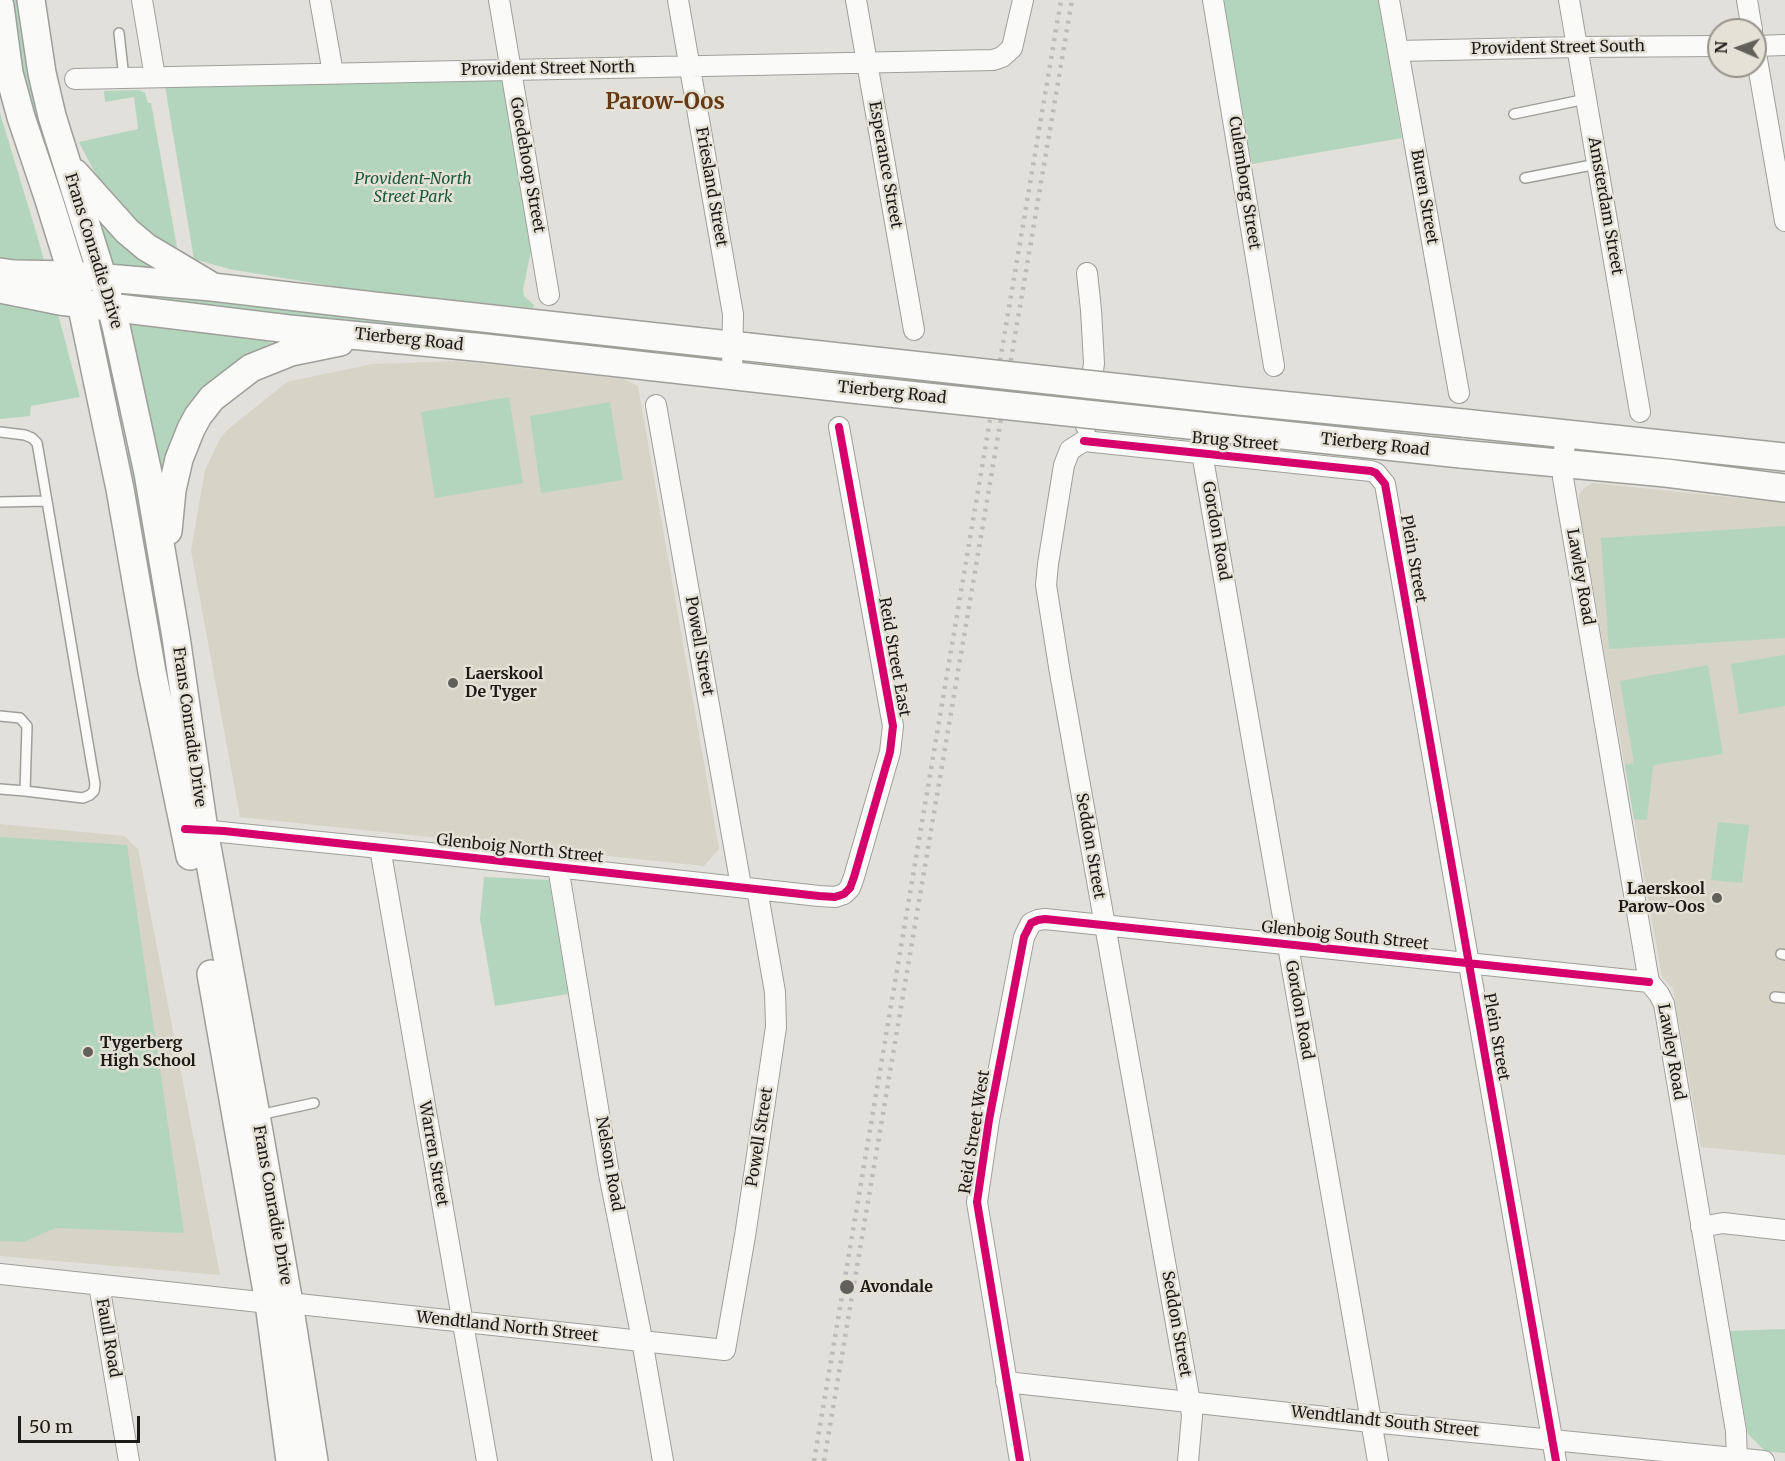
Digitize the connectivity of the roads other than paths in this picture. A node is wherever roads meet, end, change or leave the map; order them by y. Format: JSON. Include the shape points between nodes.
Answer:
{"nodes":[{"id":1,"x":31,"y":0,"type":"edge"},
{"id":2,"x":142,"y":0,"type":"edge"},
{"id":3,"x":320,"y":0,"type":"edge"},
{"id":4,"x":499,"y":0,"type":"edge"},
{"id":5,"x":678,"y":0,"type":"edge"},
{"id":6,"x":856,"y":0,"type":"edge"},
{"id":7,"x":1023,"y":0,"type":"edge"},
{"id":8,"x":1213,"y":0,"type":"edge"},
{"id":9,"x":1389,"y":0,"type":"edge"},
{"id":10,"x":1569,"y":0,"type":"edge"},
{"id":11,"x":1747,"y":0,"type":"edge"},
{"id":12,"x":0,"y":6,"type":"edge"},
{"id":13,"x":1750,"y":18,"type":"edge"},
{"id":14,"x":119,"y":33,"type":"dead end"},
{"id":15,"x":1785,"y":45,"type":"edge"},
{"id":16,"x":1707,"y":46,"type":"edge"},
{"id":17,"x":1767,"y":46,"type":"edge"},
{"id":18,"x":1577,"y":47,"type":"junction"},
{"id":19,"x":1398,"y":51,"type":"junction"},
{"id":20,"x":867,"y":62,"type":"junction"},
{"id":21,"x":690,"y":66,"type":"junction"},
{"id":22,"x":511,"y":70,"type":"junction"},
{"id":23,"x":333,"y":73,"type":"junction"},
{"id":24,"x":155,"y":77,"type":"junction"},
{"id":25,"x":124,"y":78,"type":"junction"},
{"id":26,"x":1760,"y":78,"type":"edge"},
{"id":27,"x":75,"y":79,"type":"dead end"},
{"id":28,"x":1586,"y":99,"type":"junction"},
{"id":29,"x":1514,"y":114,"type":"dead end"},
{"id":30,"x":67,"y":163,"type":"junction"},
{"id":31,"x":1597,"y":164,"type":"junction"},
{"id":32,"x":1525,"y":178,"type":"dead end"},
{"id":33,"x":1785,"y":222,"type":"edge"},
{"id":34,"x":0,"y":272,"type":"edge"},
{"id":35,"x":1087,"y":273,"type":"dead end"},
{"id":36,"x":72,"y":275,"type":"junction"},
{"id":37,"x":103,"y":279,"type":"junction"},
{"id":38,"x":212,"y":287,"type":"junction"},
{"id":39,"x":0,"y":289,"type":"edge"},
{"id":40,"x":549,"y":295,"type":"dead end"},
{"id":41,"x":81,"y":303,"type":"junction"},
{"id":42,"x":110,"y":306,"type":"junction"},
{"id":43,"x":914,"y":330,"type":"dead end"},
{"id":44,"x":373,"y":336,"type":"junction"},
{"id":45,"x":740,"y":346,"type":"junction"},
{"id":46,"x":1274,"y":366,"type":"dead end"},
{"id":47,"x":739,"y":376,"type":"junction"},
{"id":48,"x":1459,"y":393,"type":"dead end"},
{"id":49,"x":657,"y":405,"type":"dead end"},
{"id":50,"x":1640,"y":412,"type":"dead end"},
{"id":51,"x":839,"y":427,"type":"dead end"},
{"id":52,"x":0,"y":432,"type":"edge"},
{"id":53,"x":1565,"y":433,"type":"junction"},
{"id":54,"x":1084,"y":441,"type":"junction"},
{"id":55,"x":1202,"y":453,"type":"junction"},
{"id":56,"x":1785,"y":458,"type":"edge"},
{"id":57,"x":1563,"y":463,"type":"junction"},
{"id":58,"x":1381,"y":478,"type":"joint"},
{"id":59,"x":1785,"y":488,"type":"edge"},
{"id":60,"x":47,"y":501,"type":"junction"},
{"id":61,"x":0,"y":502,"type":"edge"},
{"id":62,"x":164,"y":565,"type":"junction"},
{"id":63,"x":0,"y":716,"type":"edge"},
{"id":64,"x":0,"y":789,"type":"edge"},
{"id":65,"x":26,"y":791,"type":"junction"},
{"id":66,"x":194,"y":829,"type":"junction"},
{"id":67,"x":380,"y":848,"type":"junction"},
{"id":68,"x":558,"y":867,"type":"junction"},
{"id":69,"x":749,"y":887,"type":"junction"},
{"id":70,"x":850,"y":888,"type":"joint"},
{"id":71,"x":1038,"y":920,"type":"joint"},
{"id":72,"x":1104,"y":925,"type":"junction"},
{"id":73,"x":1288,"y":944,"type":"junction"},
{"id":74,"x":1470,"y":963,"type":"junction"},
{"id":75,"x":1649,"y":982,"type":"junction"},
{"id":76,"x":1775,"y":997,"type":"dead end"},
{"id":77,"x":1785,"y":998,"type":"edge"},
{"id":78,"x":314,"y":1104,"type":"dead end"},
{"id":79,"x":256,"y":1115,"type":"junction"},
{"id":80,"x":1701,"y":1227,"type":"junction"},
{"id":81,"x":1785,"y":1230,"type":"edge"},
{"id":82,"x":0,"y":1274,"type":"edge"},
{"id":83,"x":99,"y":1285,"type":"junction"},
{"id":84,"x":279,"y":1303,"type":"junction"},
{"id":85,"x":463,"y":1322,"type":"junction"},
{"id":86,"x":643,"y":1342,"type":"junction"},
{"id":87,"x":725,"y":1350,"type":"joint"},
{"id":88,"x":1006,"y":1382,"type":"junction"},
{"id":89,"x":1190,"y":1402,"type":"junction"},
{"id":90,"x":1371,"y":1422,"type":"junction"},
{"id":91,"x":1552,"y":1439,"type":"junction"},
{"id":92,"x":1737,"y":1459,"type":"edge"},
{"id":93,"x":129,"y":1461,"type":"edge"},
{"id":94,"x":290,"y":1461,"type":"edge"},
{"id":95,"x":314,"y":1461,"type":"edge"},
{"id":96,"x":487,"y":1461,"type":"edge"},
{"id":97,"x":663,"y":1461,"type":"edge"},
{"id":98,"x":1020,"y":1461,"type":"edge"},
{"id":99,"x":1188,"y":1461,"type":"edge"},
{"id":100,"x":1378,"y":1461,"type":"edge"},
{"id":101,"x":1556,"y":1461,"type":"edge"},
{"id":102,"x":1764,"y":1461,"type":"edge"}],
"edges":[{"from":1,"to":30,"type":"main road","name":"Frans Conradie Drive","via":[[42,73]]},
{"from":2,"to":24,"type":"street"},
{"from":3,"to":23,"type":"street"},
{"from":4,"to":22,"type":"street","name":"Goedehoop Street"},
{"from":5,"to":21,"type":"street","name":"Friesland Street"},
{"from":6,"to":20,"type":"street","name":"Esperance Street"},
{"from":7,"to":20,"type":"street","name":"Provident Street North","via":[[1014,43],[1005,55],[993,60]]},
{"from":8,"to":46,"type":"street","name":"Culemborg Street"},
{"from":9,"to":19,"type":"street","name":"Buren Street"},
{"from":10,"to":18,"type":"street","name":"Amsterdam Street"},
{"from":11,"to":13,"type":"street"},
{"from":12,"to":36,"type":"main road","name":"Frans Conradie Drive","via":[[9,73]]},
{"from":14,"to":25,"type":"lane"},
{"from":15,"to":17,"type":"street"},
{"from":16,"to":18,"type":"street","name":"Provident Street South"},
{"from":18,"to":19,"type":"street","name":"Provident Street South"},
{"from":18,"to":28,"type":"street","name":"Amsterdam Street"},
{"from":19,"to":48,"type":"street","name":"Buren Street"},
{"from":20,"to":21,"type":"street","name":"Provident Street North"},
{"from":20,"to":43,"type":"street","name":"Esperance Street"},
{"from":21,"to":22,"type":"street","name":"Provident Street North"},
{"from":21,"to":45,"type":"street","name":"Friesland Street"},
{"from":22,"to":23,"type":"street","name":"Provident Street North"},
{"from":22,"to":40,"type":"street","name":"Goedehoop Street"},
{"from":23,"to":24,"type":"street","name":"Provident Street North"},
{"from":24,"to":25,"type":"street","name":"Provident Street North"},
{"from":25,"to":27,"type":"street","name":"Provident Street North"},
{"from":26,"to":33,"type":"street"},
{"from":28,"to":29,"type":"lane"},
{"from":28,"to":31,"type":"street","name":"Amsterdam Street"},
{"from":30,"to":37,"type":"main road","name":"Frans Conradie Drive"},
{"from":30,"to":38,"type":"main road","via":[[127,231]]},
{"from":31,"to":32,"type":"lane"},
{"from":31,"to":50,"type":"street","name":"Amsterdam Street"},
{"from":34,"to":36,"type":"main road","name":"Tierberg Road"},
{"from":35,"to":54,"type":"street","via":[[1094,363]]},
{"from":36,"to":37,"type":"main road","name":"Tierberg Road"},
{"from":36,"to":41,"type":"main road","name":"Frans Conradie Drive"},
{"from":37,"to":38,"type":"main road","name":"Tierberg Road"},
{"from":37,"to":42,"type":"main road","name":"Frans Conradie Drive"},
{"from":38,"to":45,"type":"main road","name":"Tierberg Road"},
{"from":39,"to":41,"type":"main road","name":"Tierberg Road"},
{"from":41,"to":42,"type":"main road","name":"Tierberg Road"},
{"from":41,"to":66,"type":"main road","name":"Frans Conradie Drive","via":[[120,489],[152,672]]},
{"from":42,"to":44,"type":"main road","name":"Tierberg Road"},
{"from":42,"to":62,"type":"main road","name":"Frans Conradie Drive","via":[[135,408]]},
{"from":44,"to":47,"type":"main road","name":"Tierberg Road"},
{"from":44,"to":62,"type":"main road","via":[[276,357],[251,368],[212,398],[198,416],[178,459]]},
{"from":45,"to":47,"type":"street","name":"Friesland Street"},
{"from":45,"to":53,"type":"main road","name":"Tierberg Road","bridge":true},
{"from":47,"to":57,"type":"main road","name":"Tierberg Road","bridge":true},
{"from":49,"to":69,"type":"street","name":"Powell Street"},
{"from":51,"to":70,"type":"street","name":"Reid Street East","via":[[893,726],[890,752]]},
{"from":52,"to":60,"type":"lane","via":[[26,435],[36,443]]},
{"from":53,"to":56,"type":"main road","name":"Tierberg Road"},
{"from":53,"to":57,"type":"street","name":"Lawley Road"},
{"from":54,"to":55,"type":"street","name":"Brug Street"},
{"from":54,"to":72,"type":"street","name":"Seddon Street","via":[[1070,450],[1064,465],[1046,585]]},
{"from":55,"to":58,"type":"street","name":"Brug Street","via":[[1371,471]]},
{"from":55,"to":73,"type":"street","name":"Gordon Road"},
{"from":57,"to":59,"type":"main road","name":"Tierberg Road"},
{"from":57,"to":75,"type":"street","name":"Lawley Road"},
{"from":58,"to":74,"type":"street","name":"Plein Street","via":[[1388,492]]},
{"from":60,"to":61,"type":"lane"},
{"from":60,"to":65,"type":"lane","via":[[95,784],[94,791],[82,798]]},
{"from":62,"to":66,"type":"main road","name":"Frans Conradie Drive","via":[[178,648]]},
{"from":63,"to":65,"type":"lane","via":[[20,718],[27,726]]},
{"from":64,"to":65,"type":"lane"},
{"from":66,"to":67,"type":"street","name":"Glenboig North Street"},
{"from":66,"to":79,"type":"main road","name":"Frans Conradie Drive"},
{"from":66,"to":84,"type":"main road","name":"Frans Conradie Drive"},
{"from":67,"to":68,"type":"street","name":"Glenboig North Street"},
{"from":67,"to":85,"type":"street","name":"Warren Street"},
{"from":68,"to":69,"type":"street","name":"Glenboig North Street"},
{"from":68,"to":86,"type":"street","name":"Nelson Road","via":[[609,1174]]},
{"from":69,"to":70,"type":"street","name":"Glenboig North Street","via":[[835,897]]},
{"from":69,"to":87,"type":"street","name":"Powell Street","via":[[775,992],[776,1027]]},
{"from":71,"to":72,"type":"street","name":"Glenboig South Street"},
{"from":71,"to":88,"type":"street","name":"Reid Street West","via":[[1031,923],[1024,937],[977,1202]]},
{"from":72,"to":73,"type":"street","name":"Glenboig South Street"},
{"from":72,"to":89,"type":"street","name":"Seddon Street"},
{"from":73,"to":74,"type":"street","name":"Glenboig South Street"},
{"from":73,"to":90,"type":"street","name":"Gordon Road"},
{"from":74,"to":75,"type":"street","name":"Glenboig South Street"},
{"from":74,"to":91,"type":"street","name":"Plein Street"},
{"from":75,"to":80,"type":"street","name":"Lawley Road","via":[[1664,1004]]},
{"from":76,"to":77,"type":"lane"},
{"from":78,"to":79,"type":"lane"},
{"from":79,"to":84,"type":"main road","name":"Frans Conradie Drive"},
{"from":80,"to":81,"type":"street","via":[[1723,1223]]},
{"from":80,"to":92,"type":"street","name":"Lawley Road","via":[[1736,1431]]},
{"from":82,"to":83,"type":"street","name":"Wendtland North Street"},
{"from":83,"to":84,"type":"street","name":"Wendtland North Street"},
{"from":83,"to":93,"type":"street","name":"Faull Road"},
{"from":84,"to":85,"type":"street","name":"Wendtland North Street"},
{"from":84,"to":94,"type":"main road","name":"Frans Conradie Drive"},
{"from":84,"to":95,"type":"main road","name":"Frans Conradie Drive"},
{"from":85,"to":86,"type":"street","name":"Wendtland North Street"},
{"from":85,"to":96,"type":"street","name":"Warren Street"},
{"from":86,"to":87,"type":"street","name":"Wendtland North Street"},
{"from":86,"to":97,"type":"street","name":"Nelson Road"},
{"from":88,"to":89,"type":"street","name":"Wendtlandt South Street"},
{"from":88,"to":98,"type":"street","name":"Reid Street West"},
{"from":89,"to":90,"type":"street","name":"Wendtlandt South Street"},
{"from":89,"to":99,"type":"street","name":"Seddon Street"},
{"from":90,"to":91,"type":"street","name":"Wendtlandt South Street"},
{"from":90,"to":100,"type":"street","name":"Gordon Road"},
{"from":91,"to":92,"type":"street","name":"Wendtlandt South Street"},
{"from":91,"to":101,"type":"street","name":"Plein Street"},
{"from":92,"to":102,"type":"street","name":"Wendtlandt South Street"}]}
